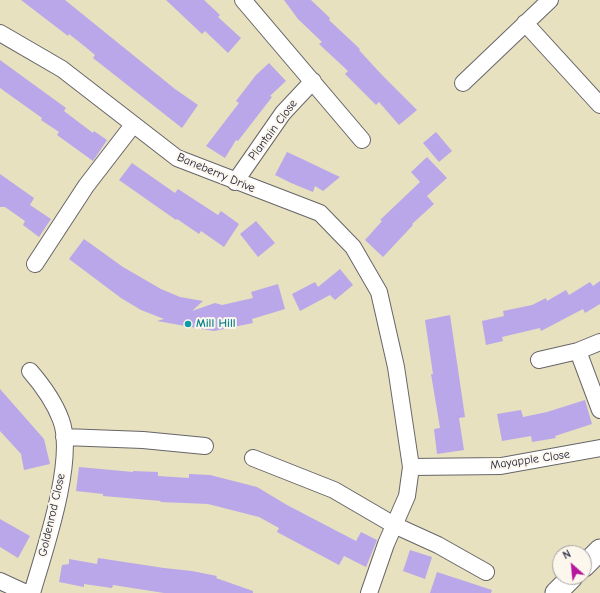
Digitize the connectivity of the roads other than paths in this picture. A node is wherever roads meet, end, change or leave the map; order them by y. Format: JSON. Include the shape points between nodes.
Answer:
{"nodes":[{"id":1,"x":242,"y":0,"type":"edge"},
{"id":2,"x":550,"y":0,"type":"edge"},
{"id":3,"x":524,"y":23,"type":"junction"},
{"id":4,"x":0,"y":33,"type":"edge"},
{"id":5,"x":312,"y":81,"type":"junction"},
{"id":6,"x":463,"y":83,"type":"dead end"},
{"id":7,"x":600,"y":105,"type":"edge"},
{"id":8,"x":133,"y":125,"type":"junction"},
{"id":9,"x":362,"y":140,"type":"dead end"},
{"id":10,"x":235,"y":182,"type":"junction"},
{"id":11,"x":35,"y":264,"type":"dead end"},
{"id":12,"x":600,"y":342,"type":"edge"},
{"id":13,"x":578,"y":351,"type":"junction"},
{"id":14,"x":539,"y":360,"type":"dead end"},
{"id":15,"x":30,"y":371,"type":"dead end"},
{"id":16,"x":600,"y":410,"type":"edge"},
{"id":17,"x":64,"y":437,"type":"junction"},
{"id":18,"x":205,"y":446,"type":"dead end"},
{"id":19,"x":600,"y":448,"type":"edge"},
{"id":20,"x":253,"y":458,"type":"dead end"},
{"id":21,"x":411,"y":467,"type":"junction"},
{"id":22,"x":394,"y":525,"type":"junction"},
{"id":23,"x":600,"y":550,"type":"edge"},
{"id":24,"x":592,"y":558,"type":"edge"},
{"id":25,"x":486,"y":572,"type":"dead end"},
{"id":26,"x":0,"y":580,"type":"edge"},
{"id":27,"x":564,"y":585,"type":"edge"},
{"id":28,"x":26,"y":593,"type":"edge"},
{"id":29,"x":32,"y":593,"type":"edge"},
{"id":30,"x":369,"y":593,"type":"edge"},
{"id":31,"x":556,"y":593,"type":"edge"}],
"edges":[{"from":1,"to":5,"type":"street"},
{"from":2,"to":3,"type":"street"},
{"from":3,"to":6,"type":"street"},
{"from":3,"to":7,"type":"street"},
{"from":4,"to":8,"type":"street","name":"Baneberry Drive","via":[[62,69]]},
{"from":5,"to":9,"type":"street"},
{"from":5,"to":10,"type":"street","name":"Plantain Close","via":[[283,113]]},
{"from":8,"to":10,"type":"street","name":"Baneberry Drive","via":[[177,158]]},
{"from":8,"to":11,"type":"street","via":[[86,186]]},
{"from":10,"to":21,"type":"street","name":"Baneberry Drive","via":[[320,213],[353,247],[379,292],[396,367]]},
{"from":12,"to":13,"type":"street"},
{"from":13,"to":14,"type":"street"},
{"from":13,"to":16,"type":"street"},
{"from":15,"to":17,"type":"street","name":"Goldenrod Close","via":[[46,388],[62,421]]},
{"from":17,"to":18,"type":"street","via":[[143,440]]},
{"from":17,"to":29,"type":"street","name":"Goldenrod Close","via":[[66,452],[54,514]]},
{"from":19,"to":21,"type":"street","name":"Mayapple Close","via":[[501,466]]},
{"from":20,"to":22,"type":"street","via":[[334,490]]},
{"from":21,"to":22,"type":"street","name":"Baneberry Drive","via":[[407,496]]},
{"from":22,"to":25,"type":"street","via":[[438,545]]},
{"from":22,"to":30,"type":"street","name":"Baneberry Drive"},
{"from":23,"to":24,"type":"street"},
{"from":26,"to":28,"type":"street"},
{"from":27,"to":31,"type":"street"}]}
